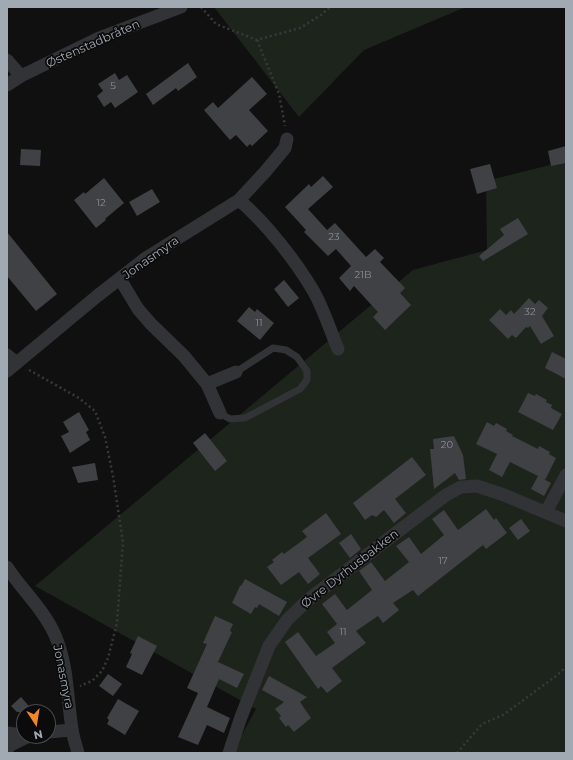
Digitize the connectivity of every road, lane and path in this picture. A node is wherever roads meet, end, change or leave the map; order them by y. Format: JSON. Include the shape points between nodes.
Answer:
{"nodes":[{"id":1,"x":181,"y":7,"type":"edge"},
{"id":2,"x":201,"y":7,"type":"edge"},
{"id":3,"x":330,"y":7,"type":"edge"},
{"id":4,"x":257,"y":40,"type":"junction"},
{"id":5,"x":7,"y":60,"type":"edge"},
{"id":6,"x":21,"y":76,"type":"junction"},
{"id":7,"x":7,"y":85,"type":"edge"},
{"id":8,"x":287,"y":140,"type":"joint"},
{"id":9,"x":238,"y":200,"type":"junction"},
{"id":10,"x":120,"y":279,"type":"junction"},
{"id":11,"x":338,"y":349,"type":"dead end"},
{"id":12,"x":12,"y":359,"type":"edge"},
{"id":13,"x":7,"y":371,"type":"edge"},
{"id":14,"x":236,"y":372,"type":"joint"},
{"id":15,"x":207,"y":384,"type":"junction"},
{"id":16,"x":220,"y":413,"type":"joint"},
{"id":17,"x":566,"y":475,"type":"edge"},
{"id":18,"x":546,"y":512,"type":"junction"},
{"id":19,"x":566,"y":521,"type":"edge"},
{"id":20,"x":7,"y":567,"type":"edge"},
{"id":21,"x":566,"y":667,"type":"edge"},
{"id":22,"x":68,"y":690,"type":"junction"},
{"id":23,"x":72,"y":730,"type":"junction"},
{"id":24,"x":56,"y":731,"type":"edge"},
{"id":25,"x":16,"y":742,"type":"edge"},
{"id":26,"x":7,"y":749,"type":"edge"},
{"id":27,"x":78,"y":753,"type":"edge"},
{"id":28,"x":229,"y":753,"type":"edge"},
{"id":29,"x":457,"y":753,"type":"edge"}],
"edges":[{"from":1,"to":6,"type":"street","name":"Østenstadbråten","via":[[99,38]]},
{"from":2,"to":4,"type":"path","via":[[216,24]]},
{"from":3,"to":4,"type":"path","via":[[300,28]]},
{"from":4,"to":8,"type":"path","via":[[279,94]]},
{"from":5,"to":6,"type":"street"},
{"from":6,"to":7,"type":"street","name":"Østenstadbråten"},
{"from":8,"to":9,"type":"street","name":"Jonasmyra","via":[[285,148]]},
{"from":9,"to":10,"type":"street","name":"Jonasmyra","via":[[146,258]]},
{"from":9,"to":11,"type":"street","via":[[276,239],[301,272],[314,293]]},
{"from":10,"to":12,"type":"street","name":"Jonasmyra"},
{"from":10,"to":15,"type":"street","via":[[138,309],[184,356]]},
{"from":12,"to":13,"type":"street","name":"Jonasmyra"},
{"from":12,"to":22,"type":"path","via":[[79,398],[95,411],[113,476],[123,542],[117,623],[102,672],[92,681]]},
{"from":14,"to":15,"type":"street"},
{"from":14,"to":16,"type":"lane","via":[[274,348],[286,350],[297,357],[307,371],[307,380],[300,389],[245,418],[230,419]]},
{"from":15,"to":16,"type":"street"},
{"from":17,"to":18,"type":"street"},
{"from":18,"to":19,"type":"street","name":"Øvre Dyrhusbakken"},
{"from":18,"to":28,"type":"street","name":"Øvre Dyrhusbakken","via":[[477,486],[461,487],[446,495],[309,599],[288,620],[269,646]]},
{"from":20,"to":22,"type":"street","name":"Jonasmyra","via":[[54,634],[61,652]]},
{"from":21,"to":29,"type":"path","via":[[503,715],[482,724]]},
{"from":22,"to":23,"type":"street","name":"Jonasmyra"},
{"from":23,"to":24,"type":"street"},
{"from":23,"to":27,"type":"street","name":"Jonasmyra"},
{"from":25,"to":26,"type":"street"}]}
